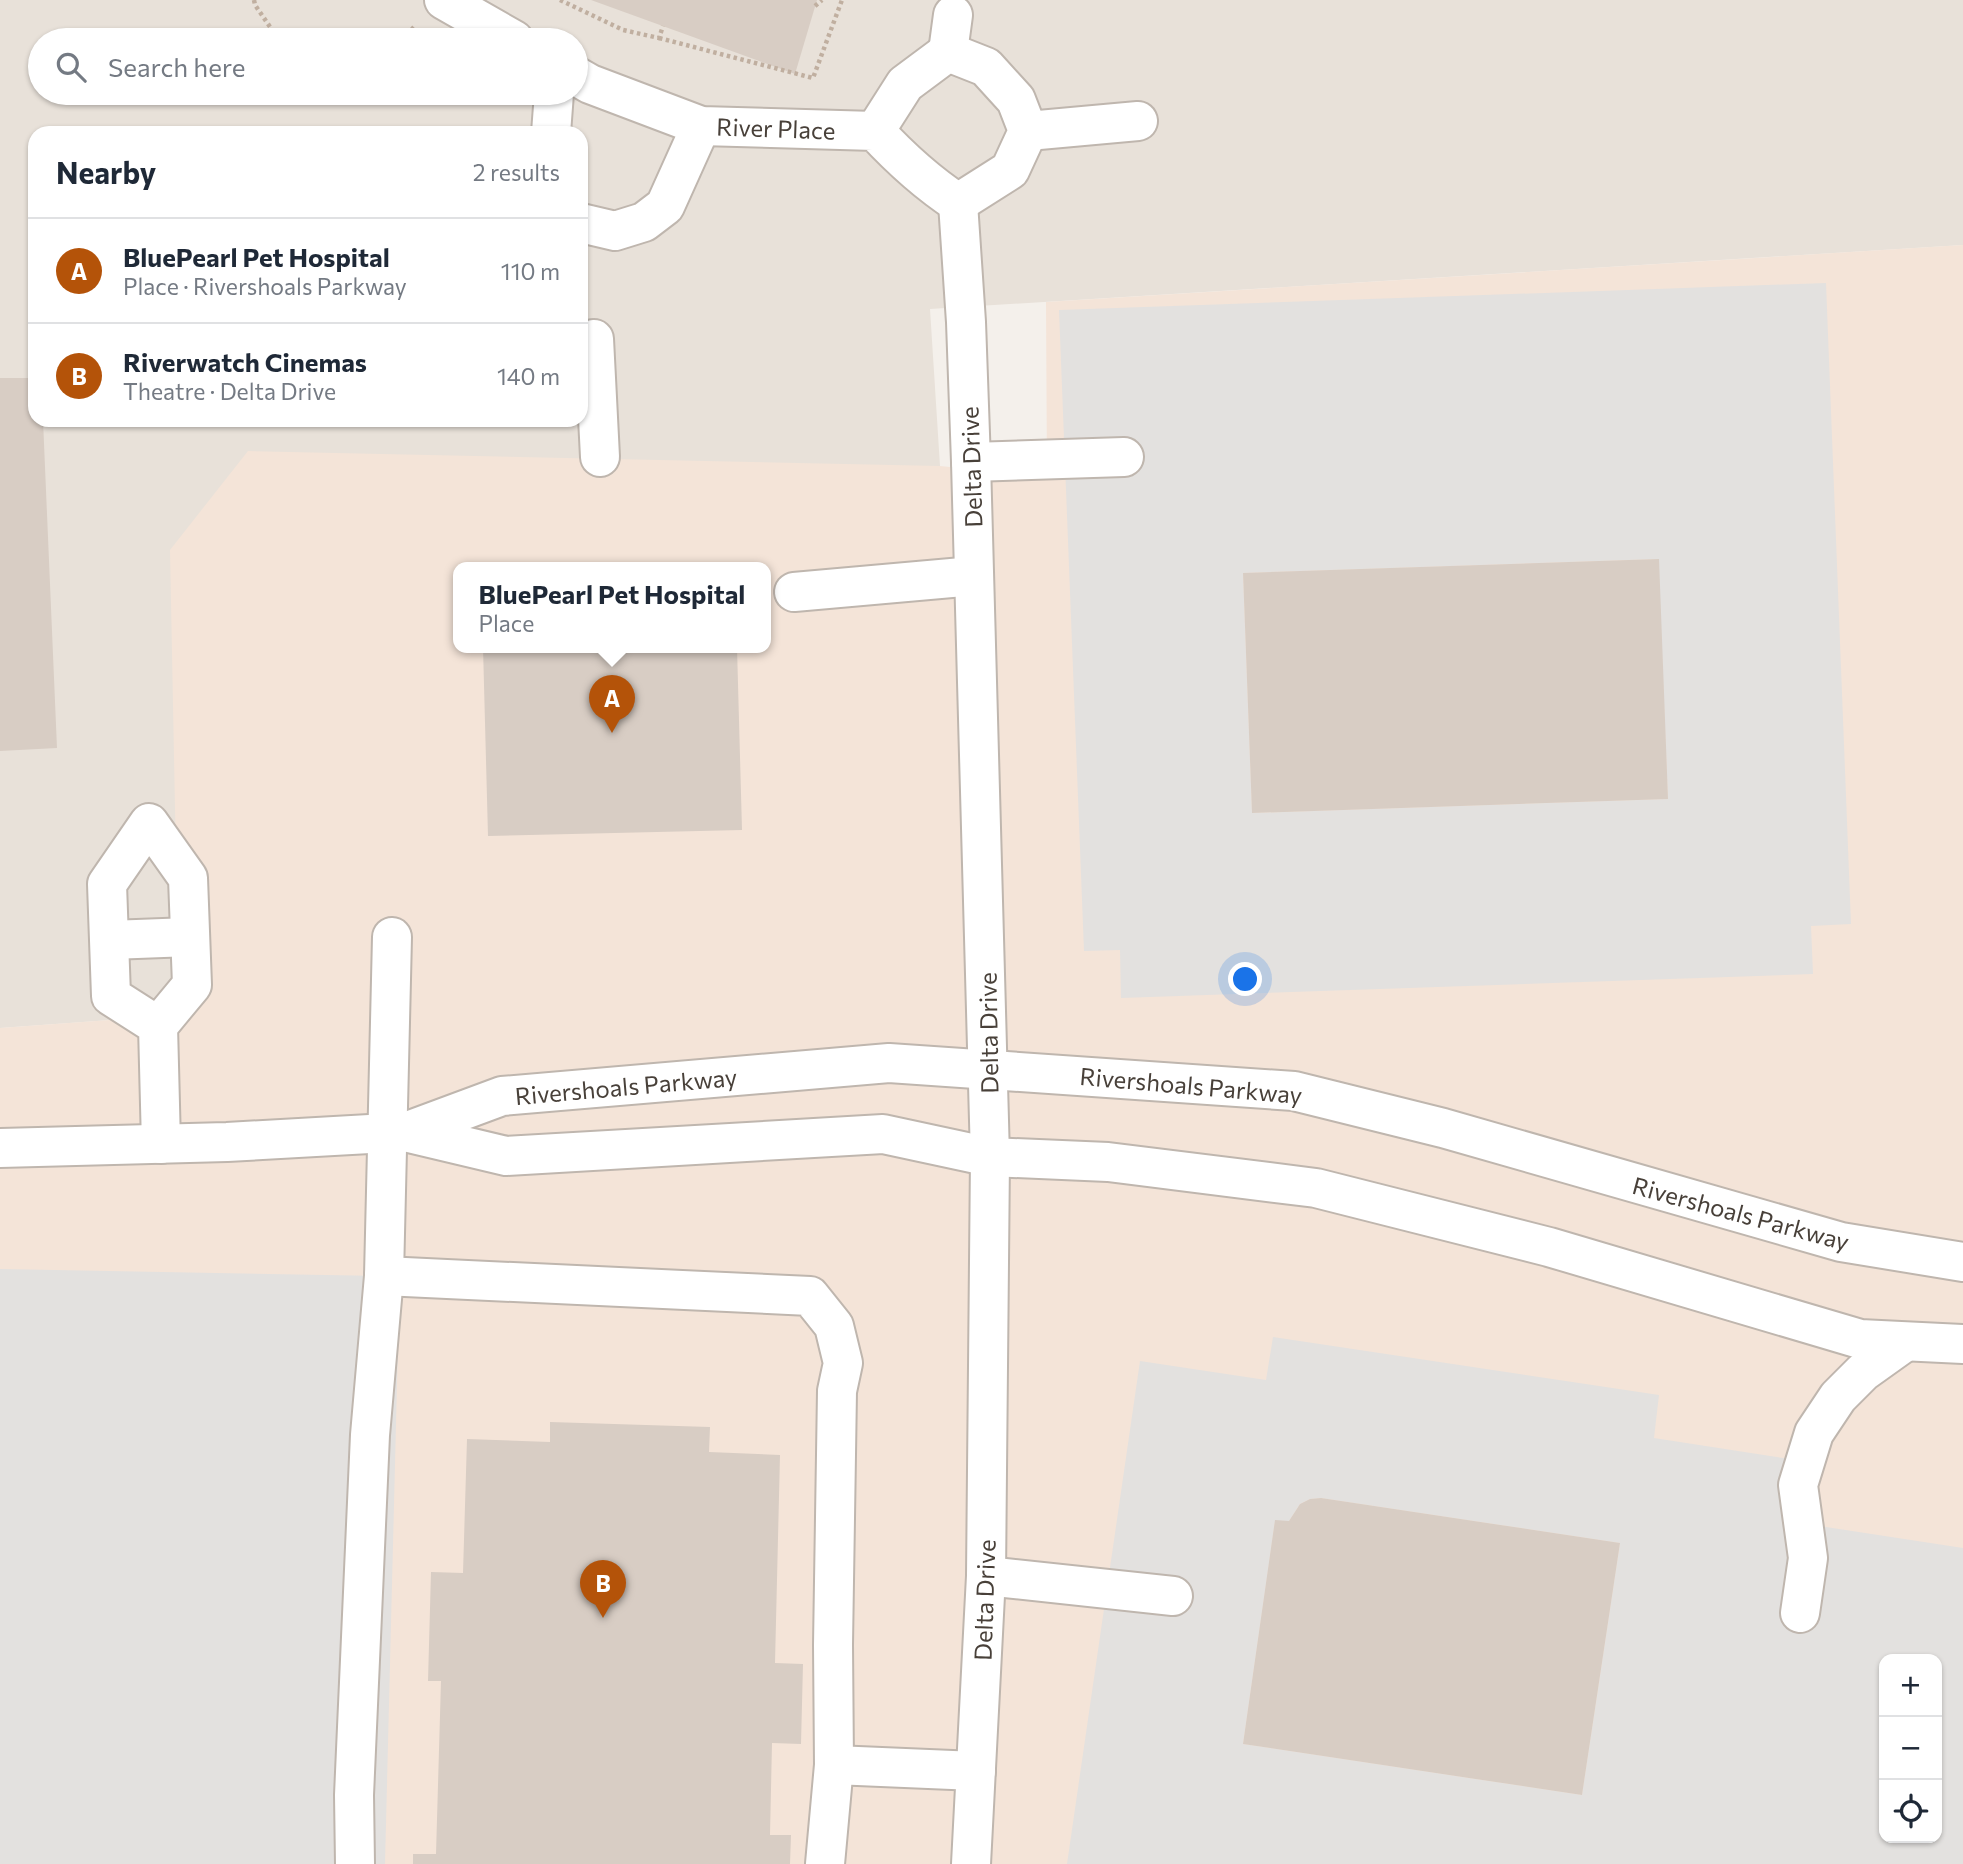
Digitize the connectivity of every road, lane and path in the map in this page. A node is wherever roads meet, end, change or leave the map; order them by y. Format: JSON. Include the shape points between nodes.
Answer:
{"nodes":[{"id":1,"x":254,"y":0,"type":"edge"},
{"id":2,"x":444,"y":0,"type":"edge"},
{"id":3,"x":559,"y":0,"type":"edge"},
{"id":4,"x":822,"y":0,"type":"edge"},
{"id":5,"x":842,"y":0,"type":"edge"},
{"id":6,"x":815,"y":6,"type":"dead end"},
{"id":7,"x":953,"y":15,"type":"dead end"},
{"id":8,"x":663,"y":26,"type":"dead end"},
{"id":9,"x":271,"y":28,"type":"edge"},
{"id":10,"x":493,"y":28,"type":"edge"},
{"id":11,"x":659,"y":38,"type":"junction"},
{"id":12,"x":947,"y":52,"type":"junction"},
{"id":13,"x":588,"y":83,"type":"edge"},
{"id":14,"x":553,"y":105,"type":"edge"},
{"id":15,"x":1138,"y":121,"type":"dead end"},
{"id":16,"x":552,"y":126,"type":"edge"},
{"id":17,"x":701,"y":126,"type":"junction"},
{"id":18,"x":875,"y":131,"type":"junction"},
{"id":19,"x":1028,"y":131,"type":"junction"},
{"id":20,"x":958,"y":203,"type":"junction"},
{"id":21,"x":588,"y":225,"type":"edge"},
{"id":22,"x":594,"y":339,"type":"dead end"},
{"id":23,"x":600,"y":457,"type":"dead end"},
{"id":24,"x":1124,"y":457,"type":"dead end"},
{"id":25,"x":971,"y":462,"type":"junction"},
{"id":26,"x":974,"y":576,"type":"junction"},
{"id":27,"x":794,"y":592,"type":"dead end"},
{"id":28,"x":190,"y":937,"type":"junction"},
{"id":29,"x":392,"y":937,"type":"dead end"},
{"id":30,"x":110,"y":940,"type":"junction"},
{"id":31,"x":158,"y":1026,"type":"junction"},
{"id":32,"x":989,"y":1070,"type":"junction"},
{"id":33,"x":396,"y":1133,"type":"junction"},
{"id":34,"x":161,"y":1144,"type":"junction"},
{"id":35,"x":0,"y":1149,"type":"edge"},
{"id":36,"x":990,"y":1157,"type":"junction"},
{"id":37,"x":1963,"y":1262,"type":"edge"},
{"id":38,"x":384,"y":1276,"type":"junction"},
{"id":39,"x":1905,"y":1342,"type":"junction"},
{"id":40,"x":1963,"y":1344,"type":"edge"},
{"id":41,"x":986,"y":1576,"type":"junction"},
{"id":42,"x":1173,"y":1596,"type":"dead end"},
{"id":43,"x":1800,"y":1613,"type":"dead end"},
{"id":44,"x":834,"y":1765,"type":"junction"},
{"id":45,"x":976,"y":1771,"type":"junction"},
{"id":46,"x":355,"y":1864,"type":"edge"},
{"id":47,"x":825,"y":1864,"type":"edge"},
{"id":48,"x":971,"y":1864,"type":"edge"}],
"edges":[{"from":1,"to":9,"type":"path"},
{"from":2,"to":10,"type":"street"},
{"from":3,"to":11,"type":"path","via":[[623,30]]},
{"from":4,"to":6,"type":"path"},
{"from":5,"to":11,"type":"path","via":[[813,78]]},
{"from":7,"to":12,"type":"street"},
{"from":8,"to":11,"type":"path"},
{"from":12,"to":18,"type":"street","via":[[905,84]]},
{"from":12,"to":19,"type":"street","via":[[986,67],[1016,100]]},
{"from":13,"to":17,"type":"street","name":"River Place"},
{"from":14,"to":16,"type":"street"},
{"from":15,"to":19,"type":"street"},
{"from":17,"to":18,"type":"street","name":"River Place"},
{"from":17,"to":21,"type":"street","via":[[665,206],[644,222],[615,232]]},
{"from":18,"to":20,"type":"street","via":[[900,158]]},
{"from":19,"to":20,"type":"street","via":[[1010,170]]},
{"from":20,"to":25,"type":"street","name":"Delta Drive"},
{"from":22,"to":23,"type":"street"},
{"from":24,"to":25,"type":"street"},
{"from":25,"to":26,"type":"street","name":"Delta Drive"},
{"from":26,"to":27,"type":"street"},
{"from":26,"to":32,"type":"street","name":"Delta Drive"},
{"from":28,"to":30,"type":"street"},
{"from":28,"to":30,"type":"street","via":[[188,878],[149,823],[107,884]]},
{"from":28,"to":31,"type":"street","via":[[192,985]]},
{"from":29,"to":33,"type":"street"},
{"from":30,"to":31,"type":"street","via":[[111,996]]},
{"from":31,"to":34,"type":"street"},
{"from":32,"to":33,"type":"street","name":"Rivershoals Parkway","via":[[889,1063],[502,1096]]},
{"from":32,"to":36,"type":"street","name":"Delta Drive"},
{"from":32,"to":37,"type":"street","name":"Rivershoals Parkway","via":[[1294,1091],[1443,1128],[1841,1242]]},
{"from":33,"to":34,"type":"street","name":"Rivershoals Parkway"},
{"from":33,"to":36,"type":"street","name":"Rivershoals Parkway","via":[[506,1156],[883,1134]]},
{"from":33,"to":38,"type":"street"},
{"from":34,"to":35,"type":"street","name":"Rivershoals Parkway"},
{"from":36,"to":39,"type":"street","name":"Rivershoals Parkway","via":[[1108,1162],[1317,1188],[1549,1247],[1860,1339]]},
{"from":36,"to":41,"type":"street","name":"Delta Drive"},
{"from":38,"to":44,"type":"street","via":[[810,1296],[834,1326],[843,1363],[837,1405]]},
{"from":38,"to":46,"type":"street","via":[[370,1435]]},
{"from":39,"to":40,"type":"street","name":"Rivershoals Parkway"},
{"from":39,"to":43,"type":"street","via":[[1863,1372],[1838,1397],[1814,1433],[1798,1485],[1808,1558]]},
{"from":41,"to":42,"type":"street"},
{"from":41,"to":45,"type":"street","name":"Delta Drive"},
{"from":44,"to":45,"type":"street"},
{"from":44,"to":47,"type":"street"},
{"from":45,"to":48,"type":"street","name":"Delta Drive"}]}
